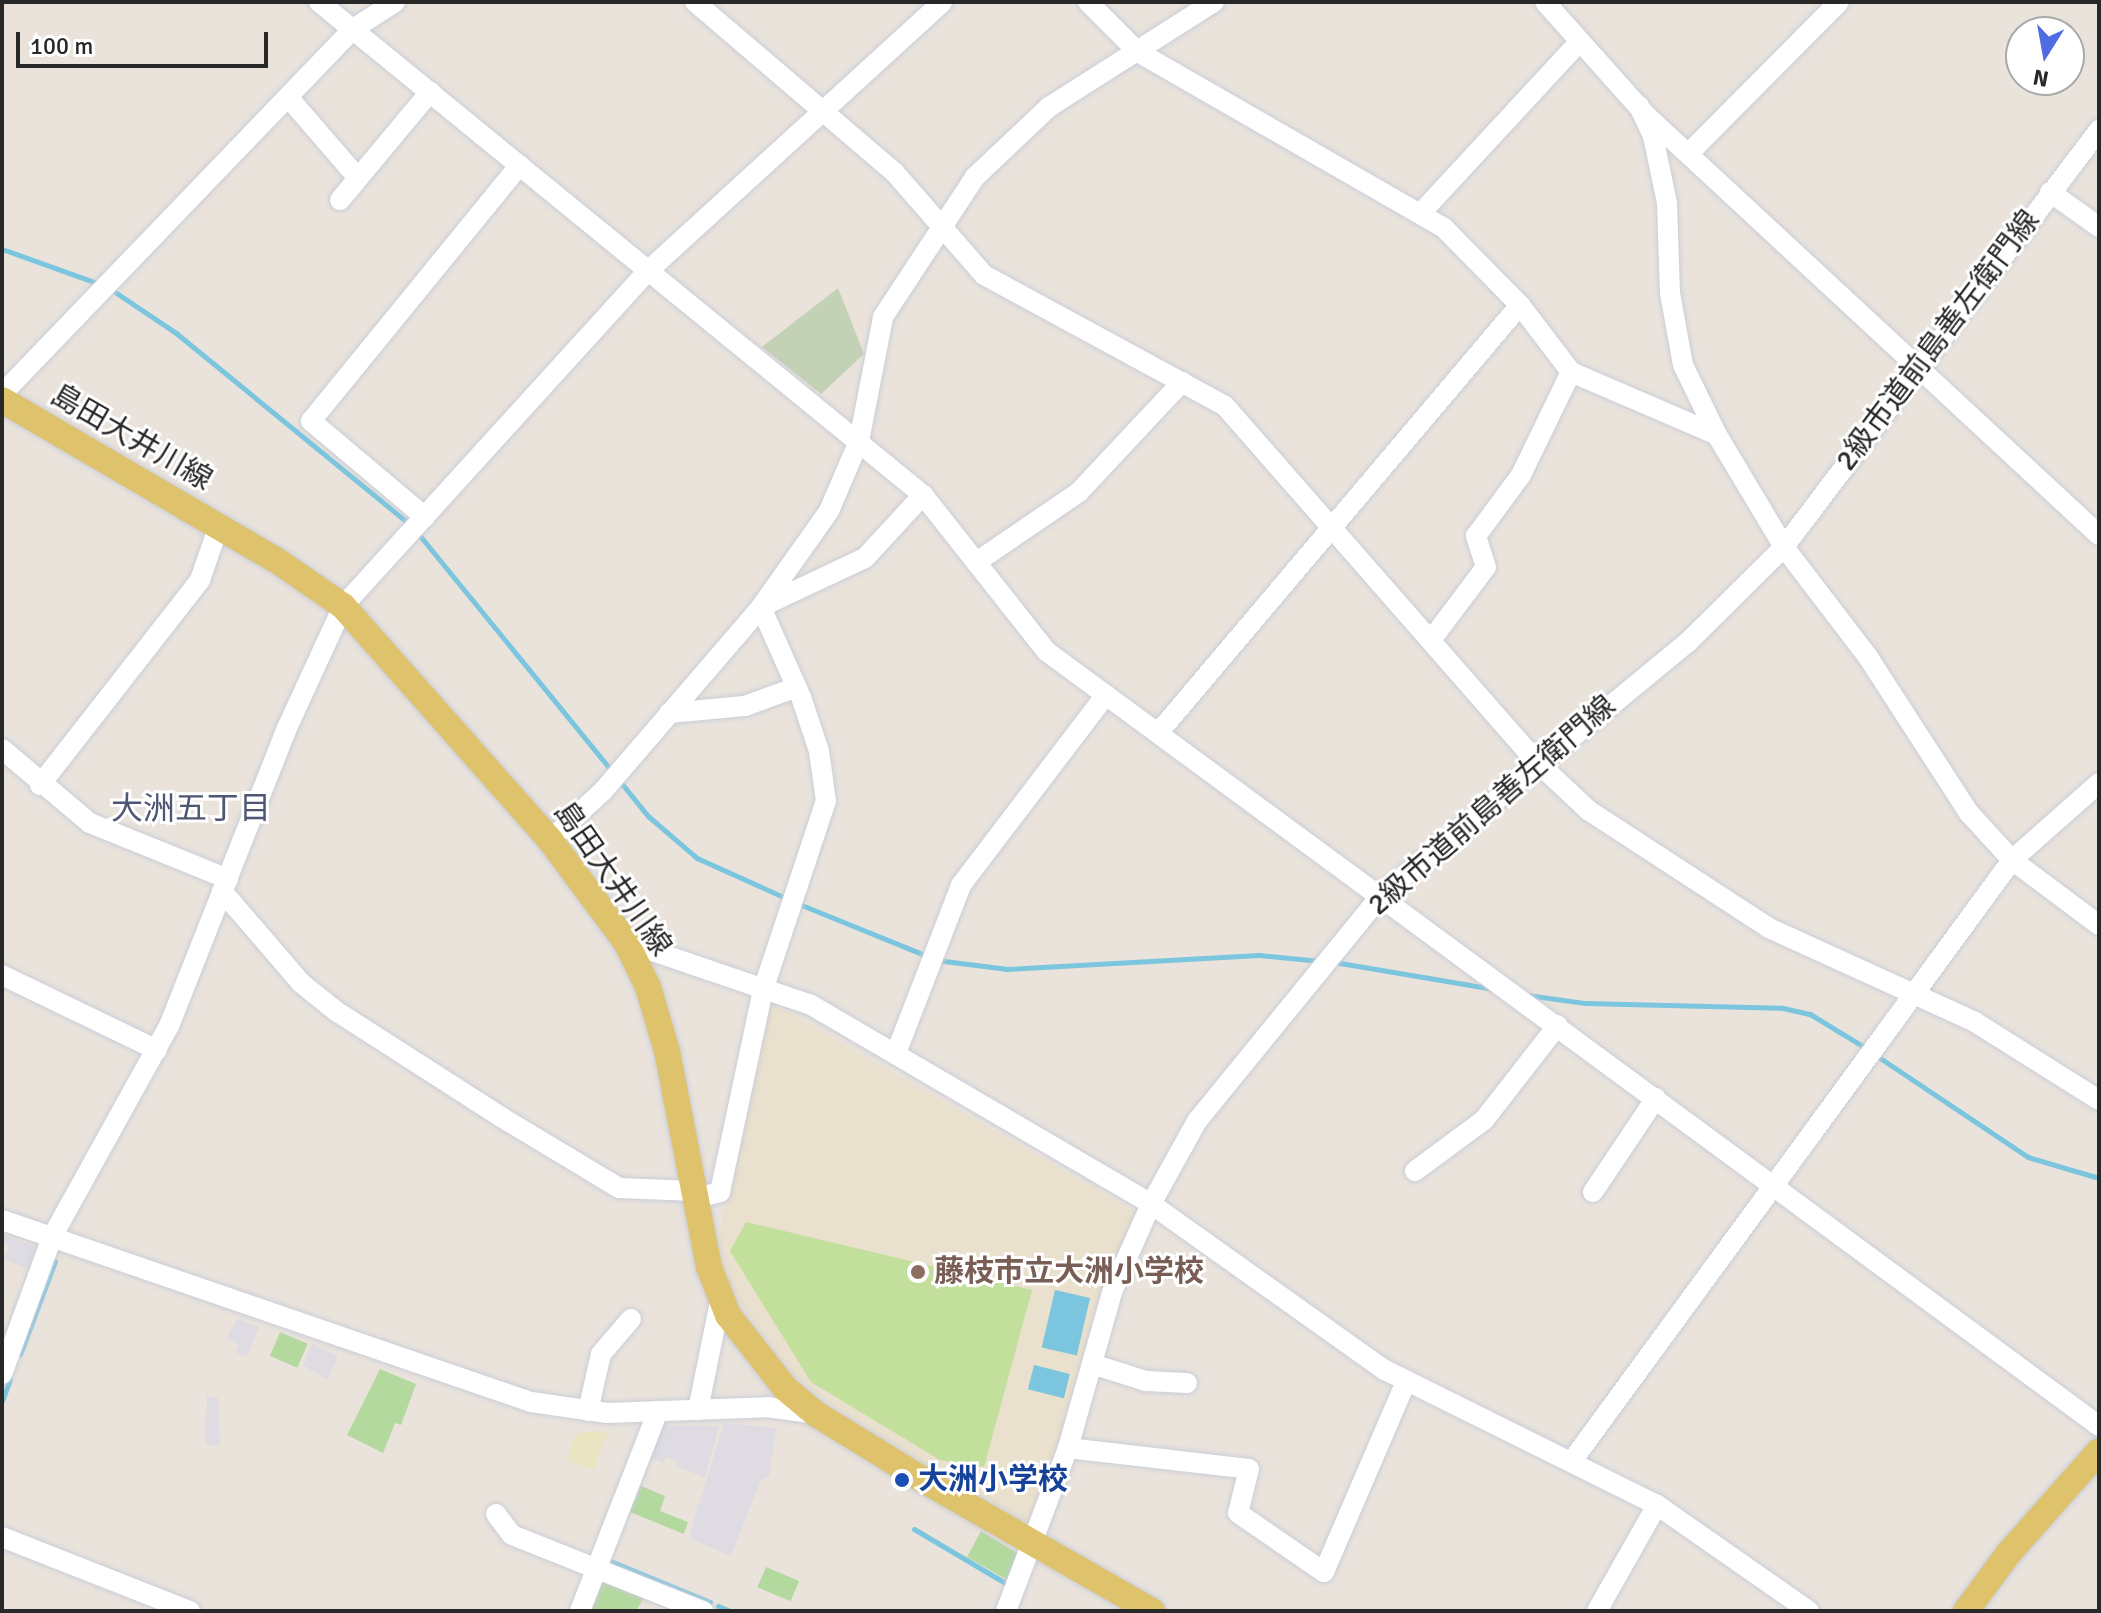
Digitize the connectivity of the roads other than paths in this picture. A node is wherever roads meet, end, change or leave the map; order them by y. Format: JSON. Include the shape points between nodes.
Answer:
{"nodes":[{"id":1,"x":319,"y":2,"type":"edge"},
{"id":2,"x":395,"y":2,"type":"edge"},
{"id":3,"x":695,"y":2,"type":"edge"},
{"id":4,"x":942,"y":2,"type":"edge"},
{"id":5,"x":1088,"y":2,"type":"edge"},
{"id":6,"x":1214,"y":2,"type":"edge"},
{"id":7,"x":1545,"y":2,"type":"edge"},
{"id":8,"x":1839,"y":2,"type":"edge"},
{"id":9,"x":353,"y":29,"type":"junction"},
{"id":10,"x":1579,"y":42,"type":"junction"},
{"id":11,"x":1138,"y":52,"type":"junction"},
{"id":12,"x":430,"y":92,"type":"junction"},
{"id":13,"x":288,"y":97,"type":"junction"},
{"id":14,"x":1639,"y":106,"type":"junction"},
{"id":15,"x":820,"y":112,"type":"junction"},
{"id":16,"x":2099,"y":130,"type":"edge"},
{"id":17,"x":1690,"y":152,"type":"junction"},
{"id":18,"x":520,"y":165,"type":"junction"},
{"id":19,"x":358,"y":178,"type":"junction"},
{"id":20,"x":2050,"y":192,"type":"junction"},
{"id":21,"x":340,"y":200,"type":"dead end"},
{"id":22,"x":1420,"y":214,"type":"junction"},
{"id":23,"x":943,"y":222,"type":"junction"},
{"id":24,"x":2099,"y":227,"type":"edge"},
{"id":25,"x":649,"y":270,"type":"junction"},
{"id":26,"x":1520,"y":305,"type":"junction"},
{"id":27,"x":1921,"y":364,"type":"junction"},
{"id":28,"x":1571,"y":372,"type":"junction"},
{"id":29,"x":1182,"y":382,"type":"junction"},
{"id":30,"x":2,"y":397,"type":"edge"},
{"id":31,"x":1717,"y":435,"type":"junction"},
{"id":32,"x":859,"y":441,"type":"junction"},
{"id":33,"x":923,"y":495,"type":"junction"},
{"id":34,"x":219,"y":525,"type":"junction"},
{"id":35,"x":418,"y":526,"type":"junction"},
{"id":36,"x":1332,"y":528,"type":"junction"},
{"id":37,"x":2099,"y":535,"type":"edge"},
{"id":38,"x":1784,"y":547,"type":"junction"},
{"id":39,"x":978,"y":561,"type":"junction"},
{"id":40,"x":343,"y":606,"type":"junction"},
{"id":41,"x":761,"y":607,"type":"junction"},
{"id":42,"x":1431,"y":640,"type":"junction"},
{"id":43,"x":797,"y":687,"type":"junction"},
{"id":44,"x":1106,"y":695,"type":"junction"},
{"id":45,"x":669,"y":713,"type":"junction"},
{"id":46,"x":1159,"y":732,"type":"junction"},
{"id":47,"x":2,"y":749,"type":"edge"},
{"id":48,"x":1538,"y":763,"type":"junction"},
{"id":49,"x":2099,"y":783,"type":"edge"},
{"id":50,"x":40,"y":785,"type":"junction"},
{"id":51,"x":550,"y":840,"type":"junction"},
{"id":52,"x":2012,"y":860,"type":"junction"},
{"id":53,"x":225,"y":885,"type":"junction"},
{"id":54,"x":1381,"y":895,"type":"junction"},
{"id":55,"x":2099,"y":925,"type":"edge"},
{"id":56,"x":626,"y":942,"type":"junction"},
{"id":57,"x":2,"y":975,"type":"edge"},
{"id":58,"x":763,"y":990,"type":"junction"},
{"id":59,"x":1917,"y":994,"type":"junction"},
{"id":60,"x":1558,"y":1025,"type":"junction"},
{"id":61,"x":157,"y":1050,"type":"junction"},
{"id":62,"x":896,"y":1053,"type":"junction"},
{"id":63,"x":1656,"y":1098,"type":"junction"},
{"id":64,"x":2099,"y":1100,"type":"edge"},
{"id":65,"x":1415,"y":1171,"type":"dead end"},
{"id":66,"x":1775,"y":1189,"type":"junction"},
{"id":67,"x":1593,"y":1192,"type":"dead end"},
{"id":68,"x":696,"y":1194,"type":"junction"},
{"id":69,"x":1151,"y":1204,"type":"junction"},
{"id":70,"x":2,"y":1220,"type":"edge"},
{"id":71,"x":52,"y":1237,"type":"junction"},
{"id":72,"x":721,"y":1297,"type":"junction"},
{"id":73,"x":631,"y":1319,"type":"dead end"},
{"id":74,"x":1092,"y":1364,"type":"junction"},
{"id":75,"x":2,"y":1374,"type":"edge"},
{"id":76,"x":1406,"y":1382,"type":"junction"},
{"id":77,"x":1187,"y":1383,"type":"dead end"},
{"id":78,"x":698,"y":1410,"type":"junction"},
{"id":79,"x":588,"y":1411,"type":"junction"},
{"id":80,"x":658,"y":1411,"type":"junction"},
{"id":81,"x":816,"y":1414,"type":"junction"},
{"id":82,"x":2099,"y":1426,"type":"edge"},
{"id":83,"x":1068,"y":1448,"type":"junction"},
{"id":84,"x":2099,"y":1451,"type":"edge"},
{"id":85,"x":1572,"y":1461,"type":"junction"},
{"id":86,"x":1657,"y":1505,"type":"junction"},
{"id":87,"x":496,"y":1514,"type":"dead end"},
{"id":88,"x":2,"y":1537,"type":"edge"},
{"id":89,"x":1033,"y":1543,"type":"junction"},
{"id":90,"x":597,"y":1567,"type":"junction"},
{"id":91,"x":190,"y":1611,"type":"edge"},
{"id":92,"x":580,"y":1611,"type":"edge"},
{"id":93,"x":703,"y":1611,"type":"edge"},
{"id":94,"x":1006,"y":1611,"type":"edge"},
{"id":95,"x":1152,"y":1611,"type":"edge"},
{"id":96,"x":1597,"y":1611,"type":"edge"},
{"id":97,"x":1809,"y":1611,"type":"edge"},
{"id":98,"x":1966,"y":1611,"type":"edge"}],
"edges":[{"from":1,"to":9,"type":"street"},
{"from":2,"to":9,"type":"street"},
{"from":3,"to":15,"type":"street"},
{"from":4,"to":15,"type":"street"},
{"from":5,"to":11,"type":"street"},
{"from":6,"to":11,"type":"street"},
{"from":7,"to":10,"type":"street"},
{"from":8,"to":17,"type":"street"},
{"from":9,"to":12,"type":"street"},
{"from":9,"to":13,"type":"street"},
{"from":10,"to":14,"type":"street"},
{"from":10,"to":22,"type":"street"},
{"from":11,"to":22,"type":"street"},
{"from":11,"to":23,"type":"street","via":[[1016,134],[975,177]]},
{"from":12,"to":18,"type":"street"},
{"from":12,"to":19,"type":"street"},
{"from":13,"to":19,"type":"street"},
{"from":13,"to":30,"type":"street"},
{"from":14,"to":17,"type":"street"},
{"from":14,"to":31,"type":"street","via":[[1653,136],[1667,203],[1670,293],[1683,365]]},
{"from":15,"to":23,"type":"street","via":[[895,173]]},
{"from":15,"to":25,"type":"street"},
{"from":16,"to":20,"type":"street","name":"2級市道前島善左衛門線"},
{"from":17,"to":27,"type":"street"},
{"from":18,"to":25,"type":"street"},
{"from":18,"to":35,"type":"street","via":[[311,421]]},
{"from":19,"to":21,"type":"street"},
{"from":20,"to":24,"type":"street"},
{"from":20,"to":27,"type":"street","name":"2級市道前島善左衛門線"},
{"from":22,"to":26,"type":"street","via":[[1444,228]]},
{"from":23,"to":29,"type":"street","via":[[984,275]]},
{"from":23,"to":32,"type":"street","via":[[883,317]]},
{"from":25,"to":32,"type":"street"},
{"from":25,"to":35,"type":"street"},
{"from":26,"to":28,"type":"street"},
{"from":26,"to":36,"type":"street"},
{"from":27,"to":37,"type":"street"},
{"from":27,"to":38,"type":"street","name":"2級市道前島善左衛門線"},
{"from":28,"to":31,"type":"street"},
{"from":28,"to":42,"type":"street","via":[[1521,475],[1476,536],[1486,567]]},
{"from":29,"to":36,"type":"street","via":[[1225,406]]},
{"from":29,"to":39,"type":"street","via":[[1079,492]]},
{"from":30,"to":34,"type":"main road","name":"島田大井川線"},
{"from":31,"to":38,"type":"street"},
{"from":32,"to":33,"type":"street"},
{"from":32,"to":41,"type":"street","via":[[829,511]]},
{"from":33,"to":39,"type":"street"},
{"from":33,"to":41,"type":"street","via":[[865,558]]},
{"from":34,"to":40,"type":"main road","name":"島田大井川線"},
{"from":34,"to":50,"type":"street","via":[[200,580]]},
{"from":35,"to":40,"type":"street"},
{"from":36,"to":42,"type":"street"},
{"from":36,"to":46,"type":"street"},
{"from":38,"to":48,"type":"street","name":"2級市道前島善左衛門線","via":[[1688,642]]},
{"from":38,"to":52,"type":"street","via":[[1868,657],[1969,813]]},
{"from":39,"to":44,"type":"street","via":[[1046,651]]},
{"from":40,"to":51,"type":"main road","name":"島田大井川線"},
{"from":40,"to":53,"type":"street","via":[[287,728]]},
{"from":41,"to":43,"type":"street"},
{"from":41,"to":45,"type":"street"},
{"from":42,"to":48,"type":"street"},
{"from":43,"to":45,"type":"street","via":[[745,706]]},
{"from":43,"to":58,"type":"street","via":[[819,751],[826,801]]},
{"from":44,"to":46,"type":"street"},
{"from":44,"to":62,"type":"street","via":[[961,885]]},
{"from":45,"to":51,"type":"street","via":[[603,791]]},
{"from":46,"to":54,"type":"street"},
{"from":47,"to":50,"type":"street"},
{"from":48,"to":54,"type":"street","name":"2級市道前島善左衛門線"},
{"from":48,"to":59,"type":"street","via":[[1588,810],[1769,928]]},
{"from":49,"to":52,"type":"street"},
{"from":50,"to":53,"type":"street","via":[[90,823]]},
{"from":51,"to":56,"type":"main road","name":"島田大井川線"},
{"from":52,"to":55,"type":"street"},
{"from":52,"to":59,"type":"street"},
{"from":53,"to":61,"type":"street"},
{"from":53,"to":68,"type":"street","via":[[301,983],[324,1002],[619,1188]]},
{"from":54,"to":60,"type":"street"},
{"from":54,"to":69,"type":"street","name":"2級市道前島善左衛門線","via":[[1197,1121]]},
{"from":56,"to":58,"type":"street"},
{"from":56,"to":68,"type":"main road","name":"島田大井川線","via":[[648,987],[667,1051]]},
{"from":57,"to":61,"type":"street"},
{"from":58,"to":62,"type":"street","via":[[811,1005]]},
{"from":58,"to":68,"type":"street","via":[[720,1192]]},
{"from":59,"to":64,"type":"street","via":[[1975,1022]]},
{"from":59,"to":66,"type":"street"},
{"from":60,"to":63,"type":"street"},
{"from":60,"to":65,"type":"street","via":[[1484,1120]]},
{"from":61,"to":71,"type":"street"},
{"from":62,"to":69,"type":"street"},
{"from":63,"to":66,"type":"street"},
{"from":63,"to":67,"type":"street"},
{"from":66,"to":82,"type":"street"},
{"from":66,"to":85,"type":"street"},
{"from":68,"to":72,"type":"main road","name":"島田大井川線","via":[[709,1267]]},
{"from":69,"to":74,"type":"street","name":"2級市道前島善左衛門線","via":[[1112,1292]]},
{"from":69,"to":76,"type":"street"},
{"from":70,"to":71,"type":"street"},
{"from":71,"to":75,"type":"street"},
{"from":71,"to":79,"type":"street","via":[[531,1402]]},
{"from":72,"to":78,"type":"street"},
{"from":72,"to":81,"type":"main road","name":"島田大井川線","via":[[755,1355]]},
{"from":73,"to":79,"type":"street","via":[[601,1354]]},
{"from":74,"to":77,"type":"street","via":[[1146,1381]]},
{"from":74,"to":83,"type":"street","name":"2級市道前島善左衛門線"},
{"from":76,"to":83,"type":"street","via":[[1324,1572],[1238,1513],[1249,1469]]},
{"from":76,"to":85,"type":"street"},
{"from":78,"to":80,"type":"street"},
{"from":78,"to":81,"type":"street","via":[[767,1407]]},
{"from":79,"to":80,"type":"street"},
{"from":80,"to":90,"type":"street"},
{"from":81,"to":89,"type":"main road","name":"島田大井川線"},
{"from":83,"to":89,"type":"street","name":"2級市道前島善左衛門線"},
{"from":84,"to":98,"type":"main road","via":[[2008,1554]]},
{"from":85,"to":86,"type":"street"},
{"from":86,"to":96,"type":"street"},
{"from":86,"to":97,"type":"street"},
{"from":87,"to":90,"type":"street","via":[[512,1535]]},
{"from":88,"to":91,"type":"street"},
{"from":89,"to":94,"type":"street","name":"2級市道前島善左衛門線"},
{"from":89,"to":95,"type":"main road","name":"島田大井川線"},
{"from":90,"to":92,"type":"street"},
{"from":90,"to":93,"type":"street"}]}
